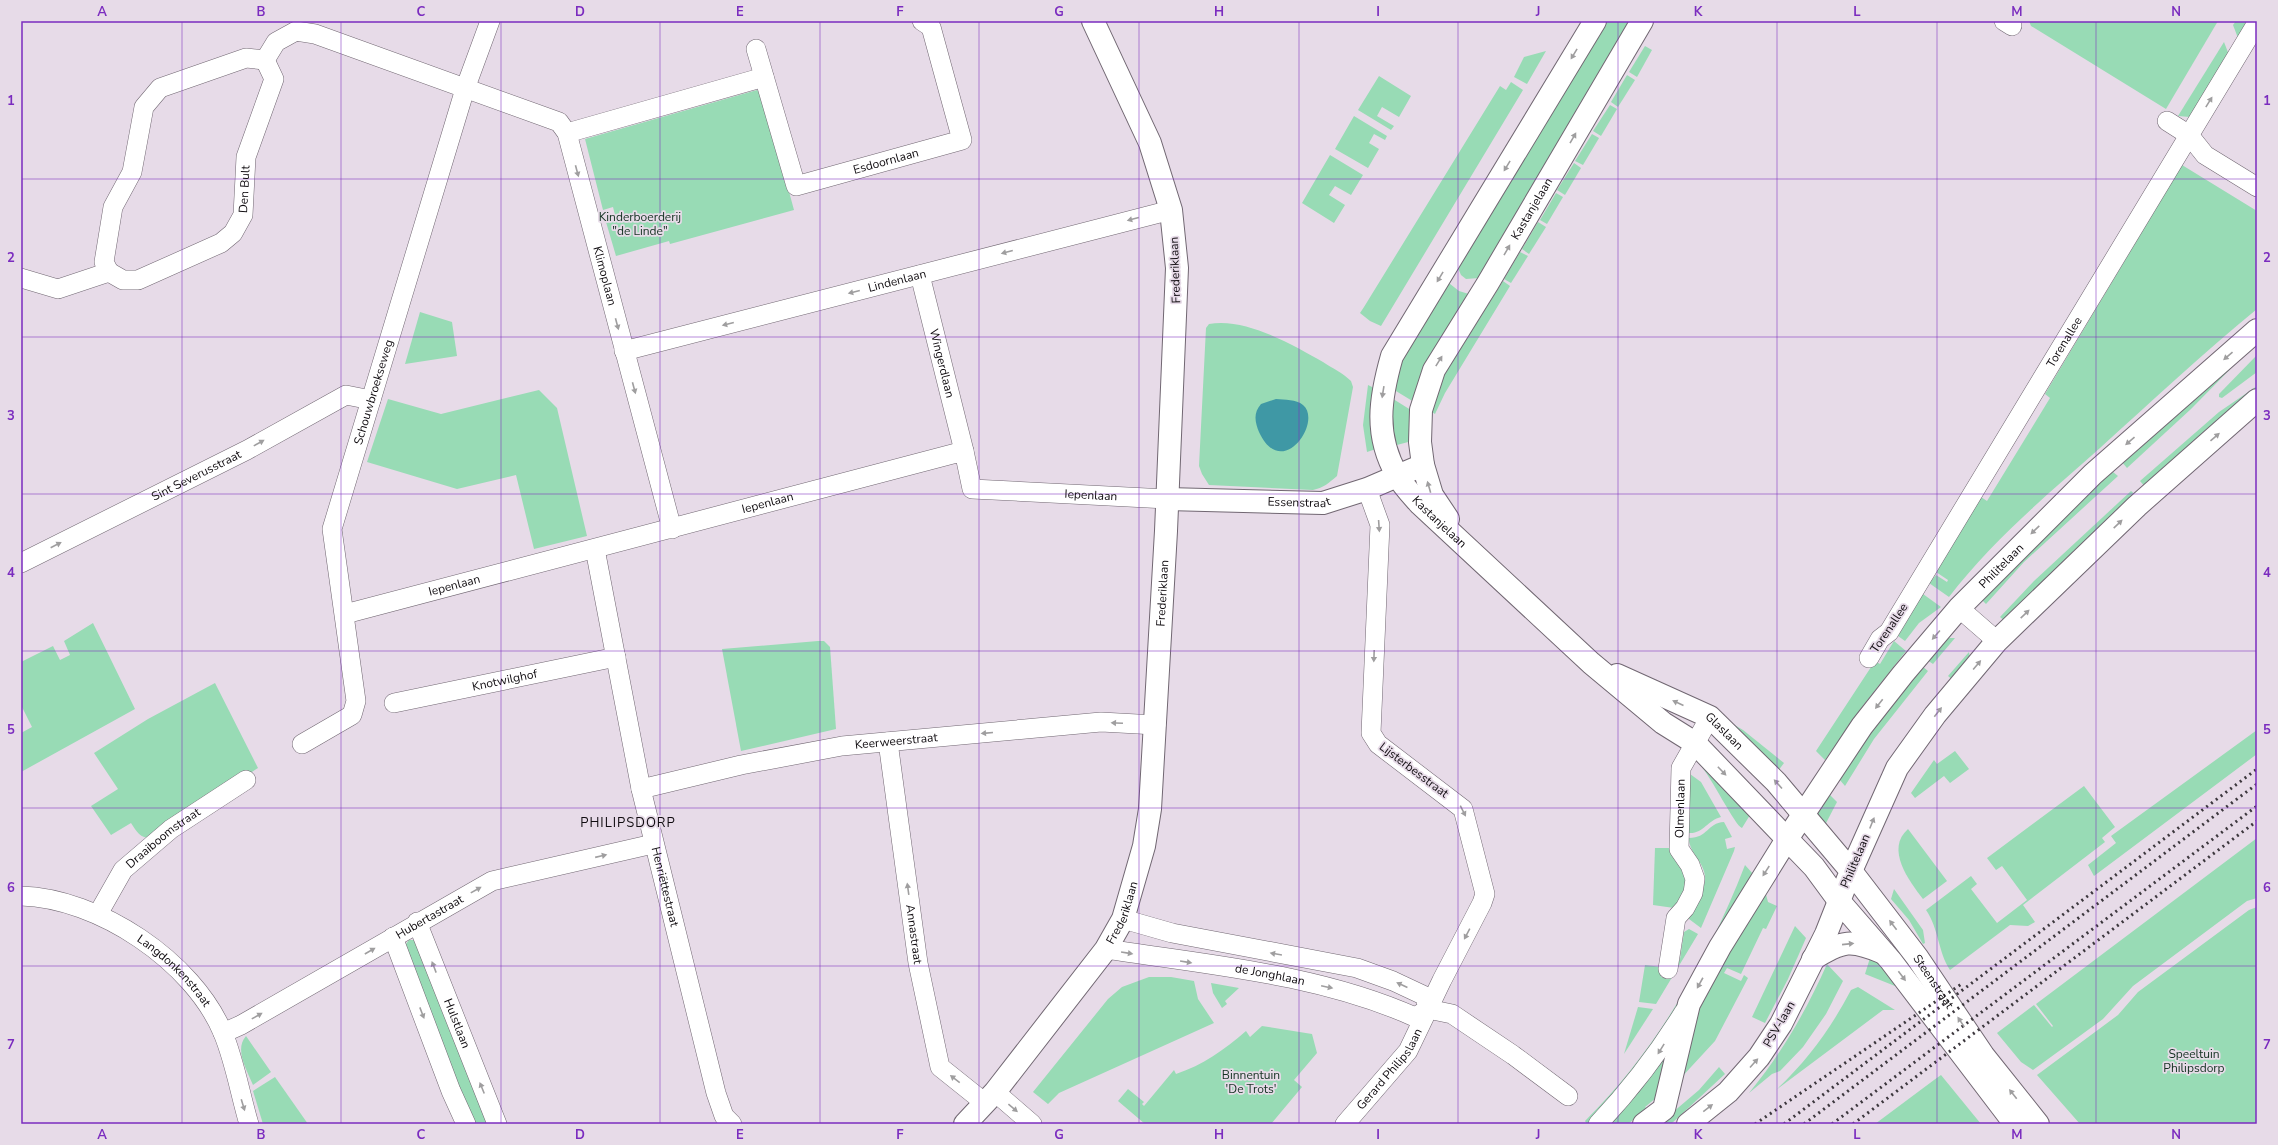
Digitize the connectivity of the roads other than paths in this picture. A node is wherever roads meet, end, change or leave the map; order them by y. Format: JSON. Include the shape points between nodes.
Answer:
{"nodes":[{"id":1,"x":490,"y":21,"type":"edge"},
{"id":2,"x":922,"y":21,"type":"edge"},
{"id":3,"x":1093,"y":21,"type":"edge"},
{"id":4,"x":1595,"y":21,"type":"edge"},
{"id":5,"x":1642,"y":21,"type":"edge"},
{"id":6,"x":2257,"y":24,"type":"edge"},
{"id":7,"x":756,"y":49,"type":"dead end"},
{"id":8,"x":265,"y":60,"type":"junction"},
{"id":9,"x":764,"y":77,"type":"junction"},
{"id":10,"x":465,"y":89,"type":"junction"},
{"id":11,"x":2167,"y":121,"type":"dead end"},
{"id":12,"x":567,"y":133,"type":"junction"},
{"id":13,"x":2189,"y":135,"type":"junction"},
{"id":14,"x":2257,"y":187,"type":"edge"},
{"id":15,"x":1171,"y":210,"type":"junction"},
{"id":16,"x":109,"y":272,"type":"junction"},
{"id":17,"x":920,"y":275,"type":"junction"},
{"id":18,"x":21,"y":278,"type":"edge"},
{"id":19,"x":2257,"y":330,"type":"edge"},
{"id":20,"x":624,"y":351,"type":"junction"},
{"id":21,"x":371,"y":400,"type":"junction"},
{"id":22,"x":2257,"y":400,"type":"edge"},
{"id":23,"x":964,"y":451,"type":"junction"},
{"id":24,"x":1423,"y":465,"type":"junction"},
{"id":25,"x":1397,"y":476,"type":"junction"},
{"id":26,"x":1367,"y":489,"type":"junction"},
{"id":27,"x":1167,"y":499,"type":"junction"},
{"id":28,"x":672,"y":529,"type":"junction"},
{"id":29,"x":1464,"y":544,"type":"junction"},
{"id":30,"x":595,"y":549,"type":"junction"},
{"id":31,"x":21,"y":563,"type":"edge"},
{"id":32,"x":1959,"y":608,"type":"junction"},
{"id":33,"x":345,"y":614,"type":"junction"},
{"id":34,"x":1997,"y":641,"type":"junction"},
{"id":35,"x":616,"y":657,"type":"junction"},
{"id":36,"x":1869,"y":658,"type":"dead end"},
{"id":37,"x":1591,"y":663,"type":"junction"},
{"id":38,"x":394,"y":703,"type":"dead end"},
{"id":39,"x":1710,"y":717,"type":"junction"},
{"id":40,"x":1156,"y":725,"type":"junction"},
{"id":41,"x":888,"y":742,"type":"junction"},
{"id":42,"x":1695,"y":743,"type":"junction"},
{"id":43,"x":302,"y":744,"type":"dead end"},
{"id":44,"x":246,"y":780,"type":"dead end"},
{"id":45,"x":641,"y":789,"type":"junction"},
{"id":46,"x":1803,"y":814,"type":"junction"},
{"id":47,"x":1787,"y":838,"type":"junction"},
{"id":48,"x":1826,"y":840,"type":"junction"},
{"id":49,"x":653,"y":844,"type":"junction"},
{"id":50,"x":1814,"y":867,"type":"junction"},
{"id":51,"x":1845,"y":873,"type":"junction"},
{"id":52,"x":21,"y":896,"type":"edge"},
{"id":53,"x":1839,"y":900,"type":"junction"},
{"id":54,"x":98,"y":914,"type":"junction"},
{"id":55,"x":1123,"y":919,"type":"junction"},
{"id":56,"x":418,"y":922,"type":"junction"},
{"id":57,"x":393,"y":937,"type":"junction"},
{"id":58,"x":1106,"y":949,"type":"junction"},
{"id":59,"x":1256,"y":950,"type":"junction"},
{"id":60,"x":1884,"y":953,"type":"junction"},
{"id":61,"x":1813,"y":959,"type":"junction"},
{"id":62,"x":1668,"y":969,"type":"dead end"},
{"id":63,"x":1253,"y":972,"type":"junction"},
{"id":64,"x":1689,"y":1004,"type":"junction"},
{"id":65,"x":1428,"y":1010,"type":"junction"},
{"id":66,"x":223,"y":1033,"type":"junction"},
{"id":67,"x":1568,"y":1096,"type":"dead end"},
{"id":68,"x":990,"y":1097,"type":"junction"},
{"id":69,"x":249,"y":1124,"type":"edge"},
{"id":70,"x":466,"y":1124,"type":"edge"},
{"id":71,"x":496,"y":1124,"type":"edge"},
{"id":72,"x":732,"y":1124,"type":"edge"},
{"id":73,"x":965,"y":1124,"type":"edge"},
{"id":74,"x":1032,"y":1124,"type":"edge"},
{"id":75,"x":1345,"y":1124,"type":"edge"},
{"id":76,"x":1598,"y":1124,"type":"edge"},
{"id":77,"x":1644,"y":1124,"type":"edge"},
{"id":78,"x":1688,"y":1124,"type":"edge"},
{"id":79,"x":2015,"y":1124,"type":"edge"},
{"id":80,"x":2038,"y":1124,"type":"edge"}],
"edges":[{"from":1,"to":10,"type":"street","name":"Schouwbroekseweg"},
{"from":2,"to":9,"type":"street","name":"Esdoornlaan","via":[[931,27],[962,140],[796,186]]},
{"from":3,"to":15,"type":"street","name":"Frederiklaan","via":[[1150,143]]},
{"from":4,"to":25,"type":"street","name":"Kastanjelaan","one_way":true,"via":[[1392,356],[1383,387],[1381,422],[1383,439]]},
{"from":24,"to":5,"type":"street","name":"Kastanjelaan","one_way":true,"via":[[1421,410],[1434,370]]},
{"from":13,"to":6,"type":"street","name":"Torenallee","one_way":true},
{"from":7,"to":9,"type":"street","name":"Esdoornlaan"},
{"from":8,"to":10,"type":"street","via":[[276,42],[296,31],[315,34]]},
{"from":8,"to":16,"type":"street","via":[[246,58],[160,88],[144,107],[132,172],[113,207],[104,262]]},
{"from":8,"to":16,"type":"street","name":"Den Bult","via":[[274,79],[246,157],[242,215],[233,233],[221,243],[138,280],[122,280]]},
{"from":9,"to":12,"type":"street"},
{"from":10,"to":12,"type":"street","via":[[559,122]]},
{"from":10,"to":21,"type":"street","name":"Schouwbroekseweg"},
{"from":11,"to":13,"type":"street"},
{"from":12,"to":20,"type":"street","name":"Klimoplaan","one_way":true},
{"from":13,"to":14,"type":"street","via":[[2205,155]]},
{"from":13,"to":36,"type":"street","name":"Torenallee","via":[[1889,632],[1880,639]]},
{"from":15,"to":17,"type":"street","name":"Lindenlaan","one_way":true},
{"from":15,"to":27,"type":"street","name":"Frederiklaan","via":[[1177,290]]},
{"from":16,"to":18,"type":"street","via":[[58,288]]},
{"from":17,"to":20,"type":"street","name":"Lindenlaan","one_way":true},
{"from":17,"to":23,"type":"street","name":"Wingerdlaan"},
{"from":19,"to":32,"type":"street","name":"Philitelaan","one_way":true,"via":[[2093,474]]},
{"from":20,"to":28,"type":"street","name":"Klimoplaan","one_way":true},
{"from":31,"to":21,"type":"street","name":"Sint Severusstraat","one_way":true,"via":[[247,450],[346,395]]},
{"from":21,"to":33,"type":"street","name":"Schouwbroekseweg","via":[[332,529]]},
{"from":34,"to":22,"type":"street","name":"Philitelaan","one_way":true,"via":[[2137,506]]},
{"from":23,"to":27,"type":"street","name":"Iepenlaan","via":[[972,489]]},
{"from":23,"to":28,"type":"street","name":"Iepenlaan"},
{"from":24,"to":25,"type":"street","name":"Essenstraat"},
{"from":29,"to":24,"type":"street","name":"Kastanjelaan","one_way":true,"via":[[1432,495]]},
{"from":25,"to":26,"type":"street","name":"Essenstraat"},
{"from":25,"to":29,"type":"street","name":"Kastanjelaan","via":[[1420,504]]},
{"from":26,"to":27,"type":"street","name":"Essenstraat","via":[[1333,501],[1313,504]]},
{"from":26,"to":65,"type":"street","name":"Lijsterbesstraat","one_way":true,"via":[[1380,525],[1371,733],[1378,744],[1463,809],[1485,890],[1482,903]]},
{"from":27,"to":40,"type":"street","name":"Frederiklaan"},
{"from":28,"to":30,"type":"street","name":"Iepenlaan"},
{"from":29,"to":37,"type":"street","name":"Glaslaan"},
{"from":30,"to":33,"type":"street","name":"Iepenlaan"},
{"from":30,"to":35,"type":"street","name":"Henriëttestraat"},
{"from":32,"to":34,"type":"street"},
{"from":32,"to":46,"type":"street","name":"Philitelaan","one_way":true,"via":[[1862,726]]},
{"from":33,"to":43,"type":"street","name":"Schouwbroekseweg","via":[[356,701],[352,715]]},
{"from":51,"to":34,"type":"street","name":"Philitelaan","one_way":true,"via":[[1897,768],[1935,715]]},
{"from":35,"to":38,"type":"street","name":"Knotwilghof"},
{"from":35,"to":45,"type":"street","name":"Henriëttestraat"},
{"from":39,"to":37,"type":"street","name":"Glaslaan","one_way":true},
{"from":37,"to":42,"type":"street","name":"Glaslaan","via":[[1663,723]]},
{"from":39,"to":42,"type":"street","name":"Olmenlaan"},
{"from":46,"to":39,"type":"street","name":"Glaslaan","one_way":true,"via":[[1767,773]]},
{"from":40,"to":41,"type":"street","name":"Keerweerstraat","one_way":true,"via":[[1101,722]]},
{"from":40,"to":55,"type":"street","name":"Frederiklaan","via":[[1148,828],[1138,873]]},
{"from":41,"to":45,"type":"street","name":"Keerweerstraat","via":[[842,746],[748,763]]},
{"from":68,"to":41,"type":"street","name":"Annastraat","one_way":true,"via":[[940,1066],[918,963]]},
{"from":42,"to":47,"type":"street","name":"Glaslaan","one_way":true},
{"from":42,"to":62,"type":"street","name":"Olmenlaan","via":[[1681,768],[1679,849],[1690,865],[1695,879],[1693,893],[1676,918]]},
{"from":44,"to":54,"type":"street","name":"Draaiboomstraat","via":[[171,829],[123,870]]},
{"from":45,"to":49,"type":"street","name":"Henriëttestraat"},
{"from":46,"to":47,"type":"street","name":"Philitelaan"},
{"from":46,"to":48,"type":"street","name":"Glaslaan"},
{"from":47,"to":48,"type":"street"},
{"from":47,"to":50,"type":"street","name":"Glaslaan"},
{"from":47,"to":64,"type":"street","one_way":true},
{"from":48,"to":51,"type":"street","name":"Steenstraat"},
{"from":56,"to":49,"type":"street","name":"Hubertastraat","one_way":true,"via":[[492,881]]},
{"from":49,"to":72,"type":"street","name":"Henriëttestraat","via":[[716,1093],[724,1116]]},
{"from":50,"to":51,"type":"street","name":"Glaslaan","via":[[1827,874]]},
{"from":50,"to":53,"type":"street","name":"Glaslaan"},
{"from":51,"to":53,"type":"street","name":"Philitelaan"},
{"from":80,"to":51,"type":"street","name":"Steenstraat","one_way":true,"via":[[1983,1054],[1917,957]]},
{"from":52,"to":54,"type":"street","name":"Langdonkenstraat","via":[[44,896]]},
{"from":53,"to":60,"type":"street","name":"Steenstraat"},
{"from":53,"to":61,"type":"street","name":"PSV-laan"},
{"from":54,"to":66,"type":"street","name":"Langdonkenstraat","via":[[159,951],[202,996]]},
{"from":55,"to":58,"type":"street","name":"Frederiklaan"},
{"from":55,"to":59,"type":"street","name":"de Jonghlaan","via":[[1172,933]]},
{"from":56,"to":57,"type":"street","name":"Hubertastraat"},
{"from":71,"to":56,"type":"street","name":"Hulstlaan","one_way":true},
{"from":66,"to":57,"type":"street","name":"Hubertastraat","one_way":true},
{"from":57,"to":70,"type":"street","one_way":true},
{"from":58,"to":63,"type":"street","name":"de Jonghlaan","one_way":true},
{"from":58,"to":68,"type":"street","name":"Frederiklaan"},
{"from":59,"to":63,"type":"street"},
{"from":65,"to":59,"type":"street","name":"de Jonghlaan","one_way":true,"via":[[1425,996],[1357,968]]},
{"from":61,"to":60,"type":"street","one_way":true,"via":[[1834,946],[1848,943],[1861,944]]},
{"from":60,"to":79,"type":"street","name":"Steenstraat","one_way":true},
{"from":78,"to":61,"type":"street","name":"PSV-laan","one_way":true,"via":[[1728,1092],[1759,1057],[1781,1024]]},
{"from":63,"to":65,"type":"street","name":"de Jonghlaan","one_way":true,"via":[[1351,992],[1415,1017]]},
{"from":64,"to":76,"type":"street","one_way":true,"via":[[1657,1056],[1630,1091]]},
{"from":64,"to":77,"type":"street","via":[[1664,1109]]},
{"from":65,"to":67,"type":"street","name":"de Jonghlaan","via":[[1452,1014],[1514,1055]]},
{"from":65,"to":75,"type":"street","name":"Gerard Philipslaan","via":[[1408,1051]]},
{"from":66,"to":69,"type":"street","name":"Langdonkenstraat","one_way":true},
{"from":68,"to":73,"type":"street","name":"Frederiklaan"},
{"from":68,"to":74,"type":"street","name":"Annastraat","one_way":true}]}
